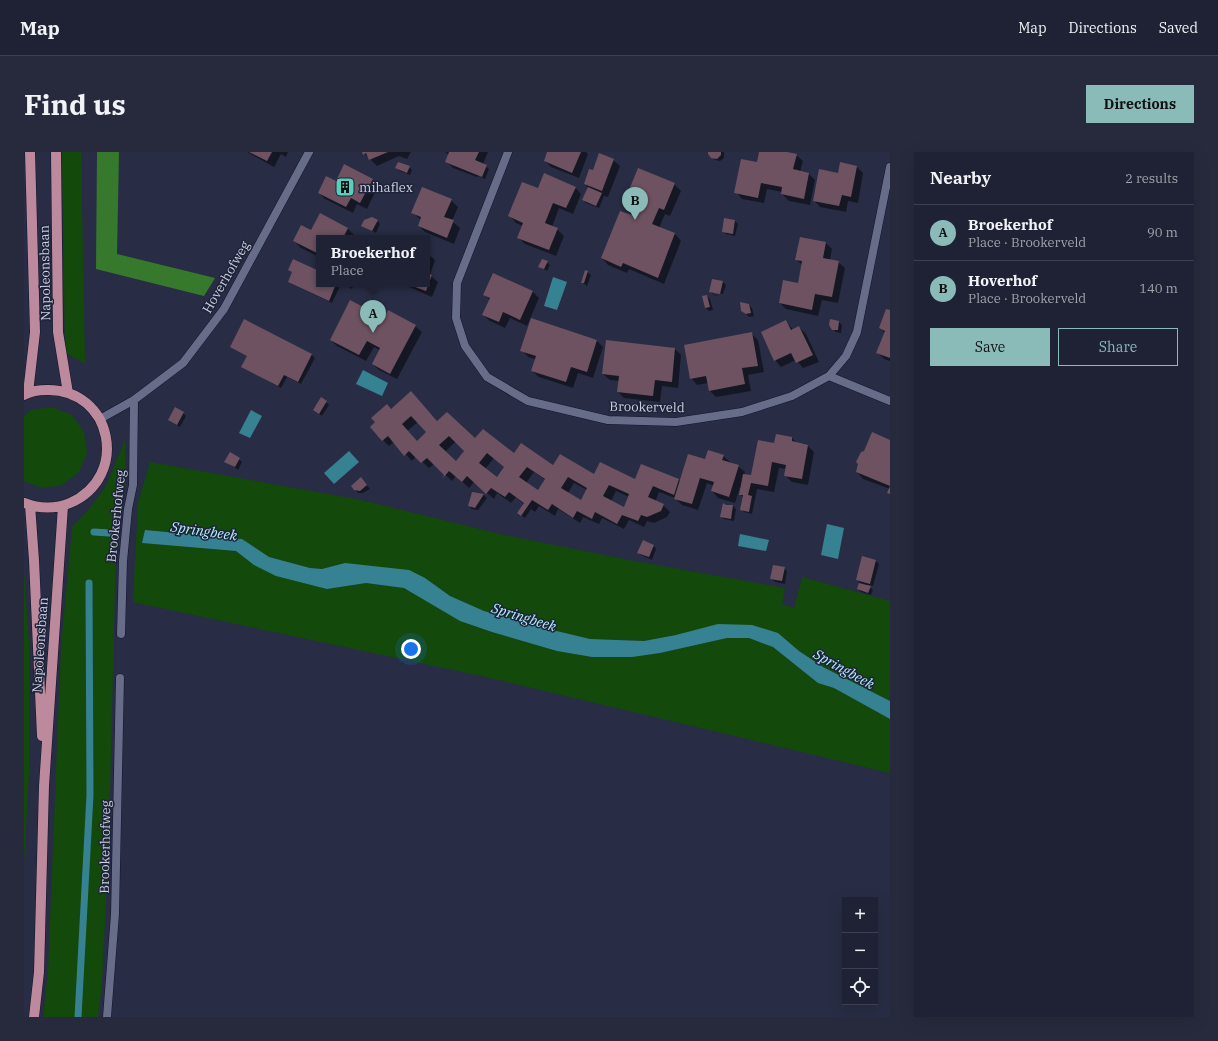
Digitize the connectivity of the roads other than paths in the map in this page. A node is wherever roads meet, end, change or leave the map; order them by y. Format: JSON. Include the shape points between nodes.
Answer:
{"nodes":[{"id":1,"x":30,"y":152,"type":"edge"},
{"id":2,"x":56,"y":152,"type":"edge"},
{"id":3,"x":309,"y":152,"type":"edge"},
{"id":4,"x":508,"y":152,"type":"edge"},
{"id":5,"x":890,"y":167,"type":"edge"},
{"id":6,"x":829,"y":376,"type":"junction"},
{"id":7,"x":68,"y":393,"type":"junction"},
{"id":8,"x":26,"y":394,"type":"edge"},
{"id":9,"x":134,"y":400,"type":"junction"},
{"id":10,"x":890,"y":400,"type":"edge"},
{"id":11,"x":100,"y":419,"type":"junction"},
{"id":12,"x":27,"y":504,"type":"edge"},
{"id":13,"x":63,"y":506,"type":"junction"},
{"id":14,"x":121,"y":634,"type":"dead end"},
{"id":15,"x":120,"y":678,"type":"dead end"},
{"id":16,"x":44,"y":786,"type":"junction"},
{"id":17,"x":34,"y":1017,"type":"edge"},
{"id":18,"x":107,"y":1017,"type":"edge"}],
"edges":[{"from":1,"to":8,"type":"main road","name":"Napoleonsbaan","via":[[35,332]]},
{"from":2,"to":7,"type":"main road","name":"Napoleonsbaan","via":[[58,332]]},
{"from":3,"to":9,"type":"street","name":"Hoverhofweg","via":[[224,309],[183,363]]},
{"from":4,"to":6,"type":"street","name":"Brookerveld","via":[[457,283],[456,318],[465,346],[487,377],[528,401],[608,420],[676,422],[742,412],[792,396]]},
{"from":5,"to":6,"type":"street","name":"Brookerveld","via":[[857,332],[846,356]]},
{"from":6,"to":10,"type":"street"},
{"from":7,"to":8,"type":"main road","via":[[41,390]]},
{"from":7,"to":11,"type":"main road","via":[[80,399]]},
{"from":9,"to":11,"type":"street","name":"Hoverhofweg"},
{"from":9,"to":14,"type":"street","name":"Brookerhofweg","via":[[133,485],[123,562]]},
{"from":11,"to":13,"type":"main road","via":[[106,436],[107,454],[103,471],[94,487],[80,498]]},
{"from":12,"to":13,"type":"main road","via":[[47,508]]},
{"from":12,"to":16,"type":"main road","name":"Napoleonsbaan","via":[[34,560]]},
{"from":13,"to":16,"type":"main road","name":"Napoleonsbaan"},
{"from":15,"to":18,"type":"street","name":"Brookerhofweg","via":[[115,914]]},
{"from":16,"to":17,"type":"main road","name":"Napoleonsbaan","via":[[39,972]]}]}
